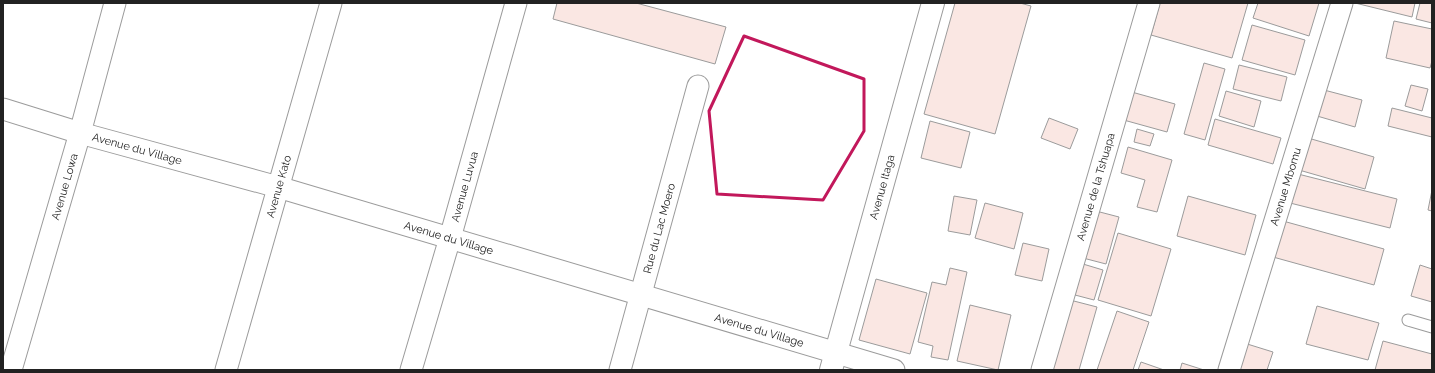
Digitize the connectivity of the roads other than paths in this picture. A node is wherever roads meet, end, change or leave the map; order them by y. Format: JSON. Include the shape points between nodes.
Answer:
{"nodes":[{"id":1,"x":115,"y":3,"type":"edge"},
{"id":2,"x":331,"y":3,"type":"edge"},
{"id":3,"x":516,"y":3,"type":"edge"},
{"id":4,"x":933,"y":3,"type":"edge"},
{"id":5,"x":1149,"y":3,"type":"edge"},
{"id":6,"x":1342,"y":3,"type":"edge"},
{"id":7,"x":698,"y":86,"type":"dead end"},
{"id":8,"x":3,"y":109,"type":"edge"},
{"id":9,"x":80,"y":133,"type":"junction"},
{"id":10,"x":278,"y":187,"type":"junction"},
{"id":11,"x":450,"y":238,"type":"junction"},
{"id":12,"x":641,"y":294,"type":"junction"},
{"id":13,"x":1408,"y":320,"type":"dead end"},
{"id":14,"x":1432,"y":327,"type":"edge"},
{"id":15,"x":834,"y":361,"type":"edge"},
{"id":16,"x":11,"y":370,"type":"edge"},
{"id":17,"x":226,"y":370,"type":"edge"},
{"id":18,"x":411,"y":370,"type":"edge"},
{"id":19,"x":620,"y":370,"type":"edge"},
{"id":20,"x":894,"y":370,"type":"edge"},
{"id":21,"x":1042,"y":370,"type":"edge"},
{"id":22,"x":1229,"y":370,"type":"edge"}],
"edges":[{"from":1,"to":9,"type":"street","name":"Avenue Lowa"},
{"from":2,"to":10,"type":"street","name":"Avenue Kato"},
{"from":3,"to":11,"type":"street","name":"Avenue Luvua"},
{"from":4,"to":15,"type":"street","name":"Avenue Itaga"},
{"from":5,"to":21,"type":"street","name":"Avenue de la Tshuapa"},
{"from":6,"to":22,"type":"street","name":"Avenue Mbomu"},
{"from":7,"to":12,"type":"street","name":"Rue du Lac Moero"},
{"from":8,"to":9,"type":"street","name":"Avenue du Village"},
{"from":9,"to":10,"type":"street","name":"Avenue du Village"},
{"from":9,"to":16,"type":"street","name":"Avenue Lowa"},
{"from":10,"to":11,"type":"street","name":"Avenue du Village"},
{"from":10,"to":17,"type":"street","name":"Avenue Kato"},
{"from":11,"to":12,"type":"street","name":"Avenue du Village"},
{"from":11,"to":18,"type":"street","name":"Avenue Luvua"},
{"from":12,"to":15,"type":"street","name":"Avenue du Village"},
{"from":12,"to":19,"type":"street","name":"Rue du Lac Moero"},
{"from":13,"to":14,"type":"lane"},
{"from":15,"to":20,"type":"street","name":"Avenue du Village"}]}
